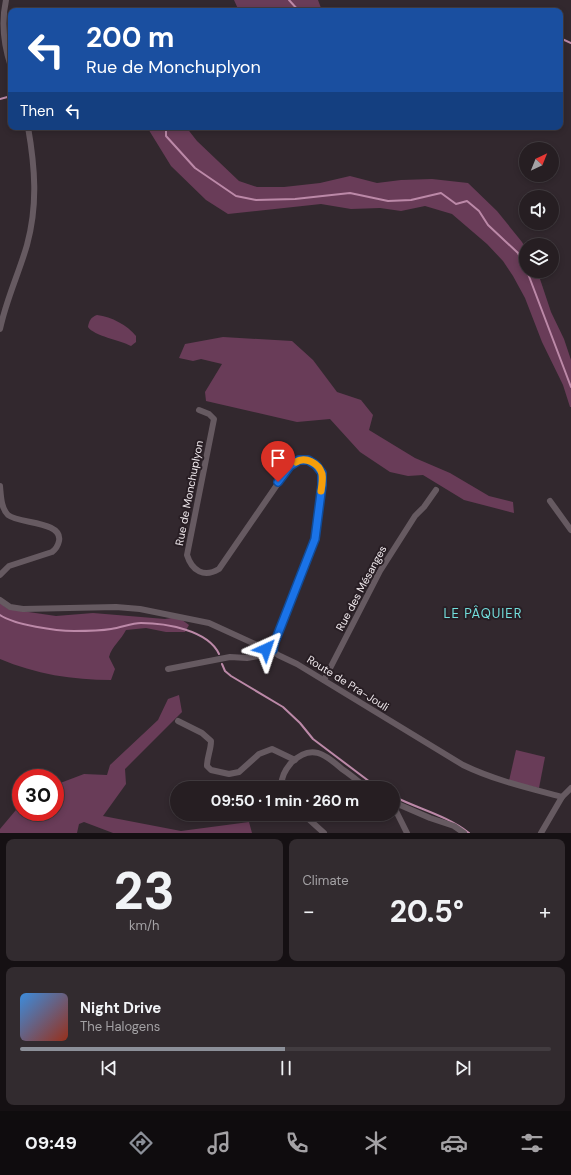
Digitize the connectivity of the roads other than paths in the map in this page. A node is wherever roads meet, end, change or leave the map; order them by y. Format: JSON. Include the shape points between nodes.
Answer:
{"nodes":[{"id":1,"x":6,"y":0,"type":"edge"},
{"id":2,"x":8,"y":58,"type":"edge"},
{"id":3,"x":28,"y":130,"type":"edge"},
{"id":4,"x":0,"y":329,"type":"edge"},
{"id":5,"x":199,"y":410,"type":"dead end"},
{"id":6,"x":0,"y":486,"type":"edge"},
{"id":7,"x":436,"y":490,"type":"dead end"},
{"id":8,"x":550,"y":501,"type":"dead end"},
{"id":9,"x":571,"y":530,"type":"edge"},
{"id":10,"x":0,"y":575,"type":"edge"},
{"id":11,"x":0,"y":600,"type":"edge"},
{"id":12,"x":266,"y":649,"type":"junction"},
{"id":13,"x":273,"y":650,"type":"junction"},
{"id":14,"x":168,"y":668,"type":"dead end"},
{"id":15,"x":324,"y":680,"type":"junction"},
{"id":16,"x":178,"y":721,"type":"dead end"},
{"id":17,"x":295,"y":760,"type":"junction"},
{"id":18,"x":281,"y":781,"type":"edge"},
{"id":19,"x":358,"y":781,"type":"edge"},
{"id":20,"x":571,"y":788,"type":"edge"},
{"id":21,"x":562,"y":797,"type":"junction"},
{"id":22,"x":400,"y":807,"type":"edge"},
{"id":23,"x":400,"y":818,"type":"edge"},
{"id":24,"x":311,"y":821,"type":"edge"},
{"id":25,"x":324,"y":833,"type":"edge"},
{"id":26,"x":407,"y":833,"type":"edge"},
{"id":27,"x":464,"y":833,"type":"edge"},
{"id":28,"x":541,"y":833,"type":"edge"}],
"edges":[{"from":1,"to":2,"type":"street","via":[[3,28]]},
{"from":3,"to":4,"type":"street","via":[[35,178],[32,220],[27,246]]},
{"from":5,"to":13,"type":"street","name":"Rue de Monchuplyon","via":[[214,419],[187,556],[190,565],[196,570],[212,573],[219,569],[290,466],[299,460],[308,460],[322,473],[315,539]]},
{"from":6,"to":10,"type":"street","via":[[2,504],[8,515],[50,527],[56,531],[59,539],[57,547],[52,552],[9,566]]},
{"from":7,"to":15,"type":"street","name":"Rue des Mésanges","via":[[415,516],[380,571]]},
{"from":8,"to":9,"type":"street"},
{"from":11,"to":12,"type":"street","name":"Route de Pra-Jouli","via":[[10,607],[23,609],[140,608],[209,623]]},
{"from":12,"to":13,"type":"street","name":"Route de Pra-Jouli"},
{"from":12,"to":14,"type":"street","via":[[259,656],[230,657]]},
{"from":13,"to":15,"type":"street","name":"Route de Pra-Jouli","via":[[278,656]]},
{"from":15,"to":21,"type":"street","name":"Route de Pra-Jouli","via":[[463,765],[482,774]]},
{"from":16,"to":17,"type":"street","via":[[202,733],[211,741],[207,766],[211,770],[229,774],[239,772],[259,754],[272,749]]},
{"from":17,"to":18,"type":"street","via":[[287,768]]},
{"from":17,"to":19,"type":"street","via":[[307,753],[325,755]]},
{"from":20,"to":21,"type":"street"},
{"from":21,"to":28,"type":"street"},
{"from":22,"to":27,"type":"street","via":[[454,826]]},
{"from":23,"to":26,"type":"street"},
{"from":24,"to":25,"type":"street"}]}
